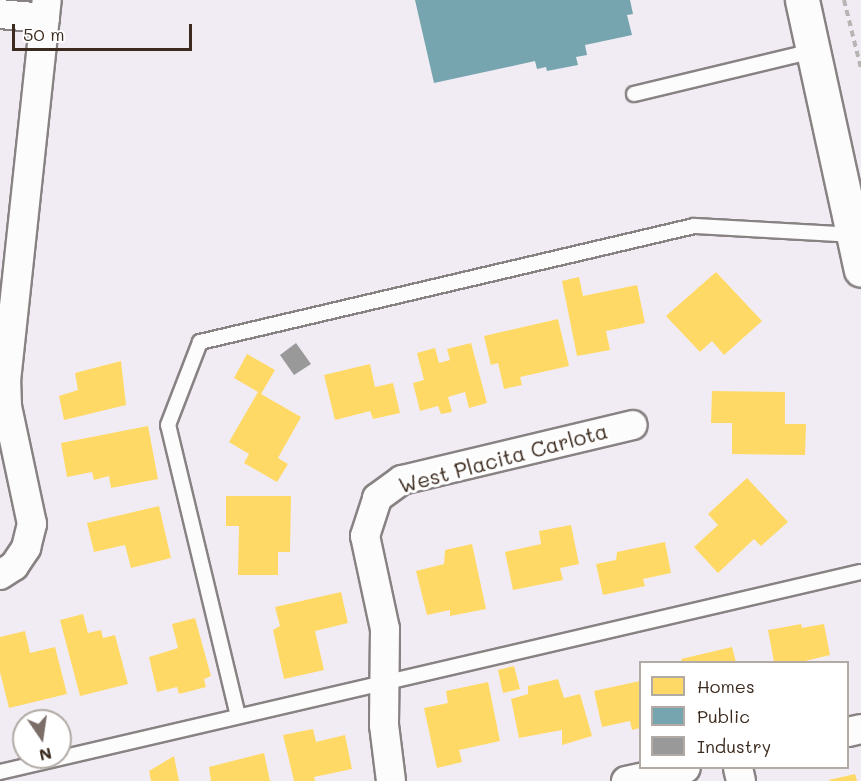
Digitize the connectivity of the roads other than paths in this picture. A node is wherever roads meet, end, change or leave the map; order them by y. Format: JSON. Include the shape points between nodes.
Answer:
{"nodes":[{"id":1,"x":802,"y":0,"type":"edge"},
{"id":2,"x":46,"y":9,"type":"edge"},
{"id":3,"x":0,"y":14,"type":"edge"},
{"id":4,"x":813,"y":51,"type":"junction"},
{"id":5,"x":634,"y":94,"type":"dead end"},
{"id":6,"x":854,"y":235,"type":"junction"},
{"id":7,"x":861,"y":270,"type":"edge"},
{"id":8,"x":633,"y":425,"type":"dead end"},
{"id":9,"x":18,"y":566,"type":"edge"},
{"id":10,"x":861,"y":572,"type":"edge"},
{"id":11,"x":384,"y":682,"type":"junction"},
{"id":12,"x":238,"y":716,"type":"junction"},
{"id":13,"x":681,"y":769,"type":"edge"},
{"id":14,"x":0,"y":772,"type":"edge"},
{"id":15,"x":391,"y":781,"type":"edge"},
{"id":16,"x":626,"y":781,"type":"edge"}],
"edges":[{"from":1,"to":4,"type":"street"},
{"from":2,"to":3,"type":"street"},
{"from":2,"to":9,"type":"street","via":[[6,381],[7,406],[32,524]]},
{"from":4,"to":5,"type":"lane"},
{"from":4,"to":6,"type":"street"},
{"from":6,"to":7,"type":"street"},
{"from":6,"to":12,"type":"lane","via":[[694,226],[200,342],[168,425]]},
{"from":8,"to":11,"type":"street","name":"West Placita Carlota","via":[[402,480],[364,500],[365,536],[385,629]]},
{"from":10,"to":11,"type":"lane"},
{"from":11,"to":12,"type":"lane"},
{"from":11,"to":15,"type":"street","name":"West Placita Carlota"},
{"from":12,"to":14,"type":"lane"},
{"from":13,"to":16,"type":"street"}]}
